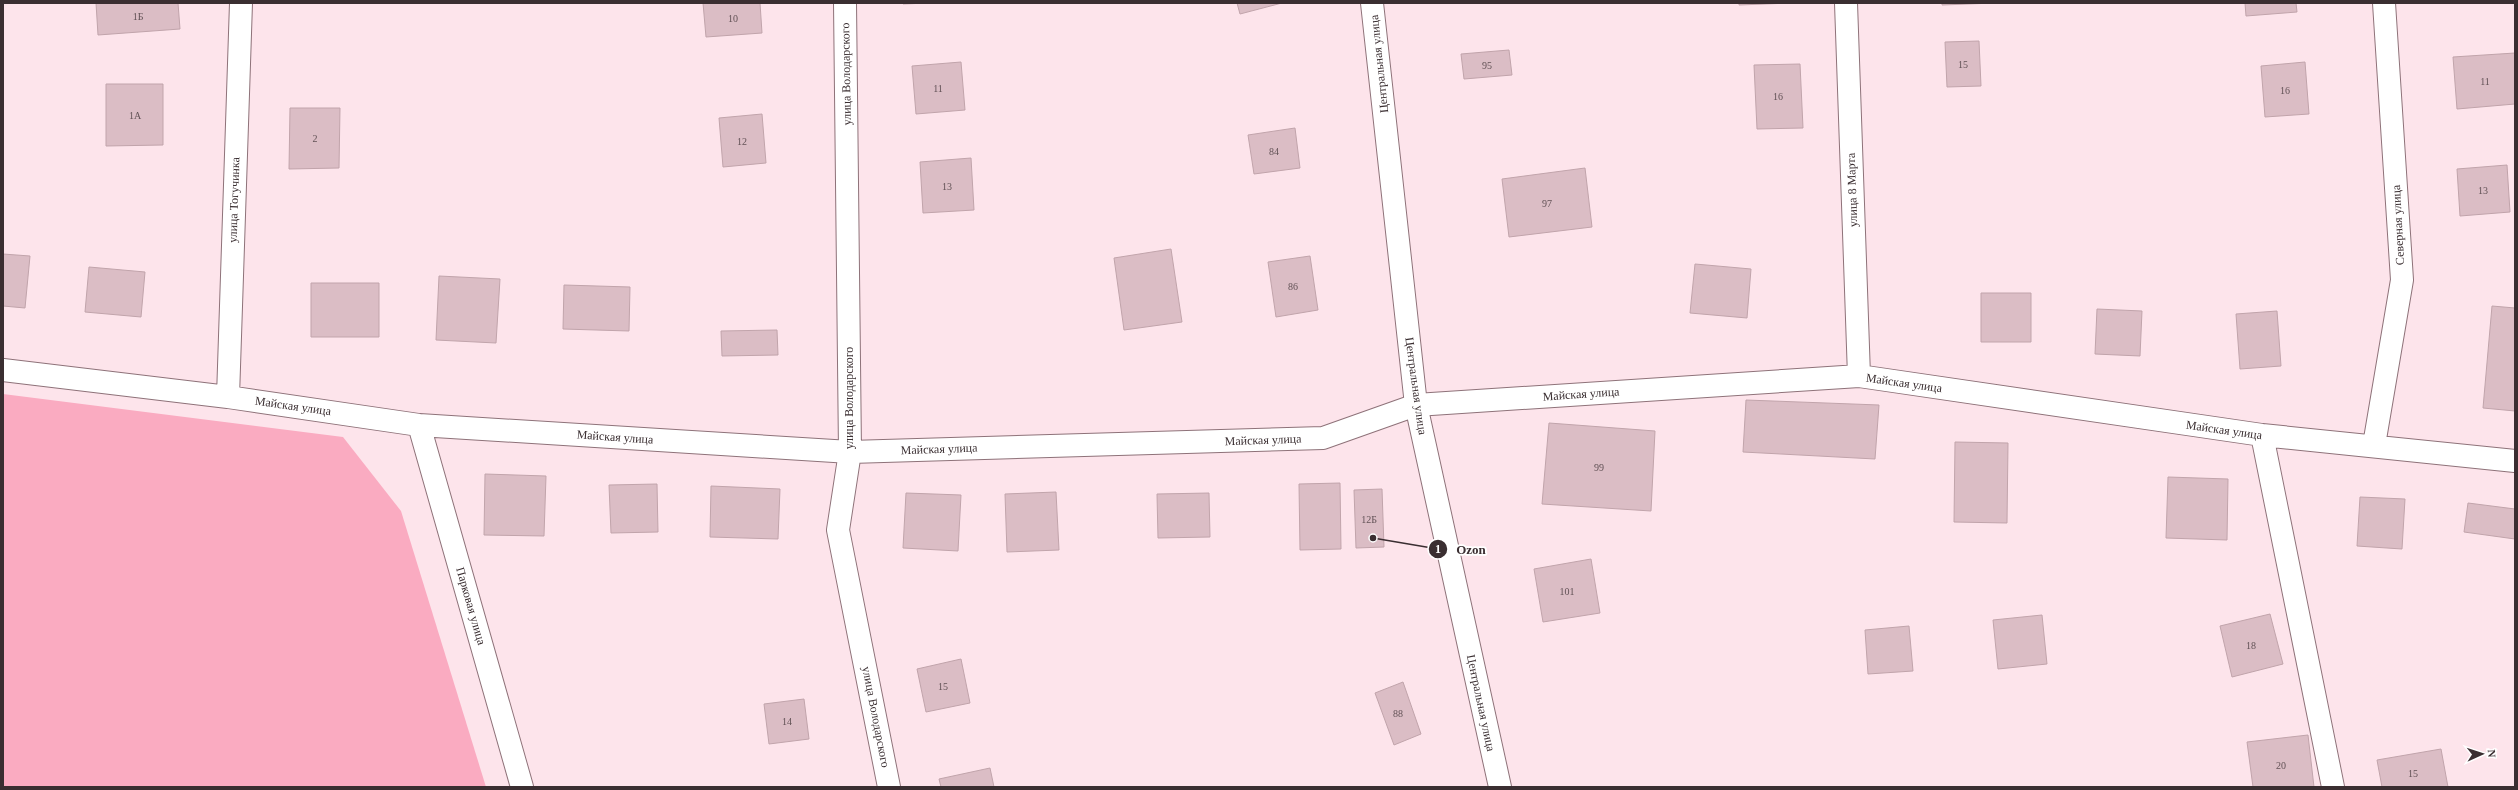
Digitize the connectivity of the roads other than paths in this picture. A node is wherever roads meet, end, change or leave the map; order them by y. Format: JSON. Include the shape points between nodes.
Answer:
{"nodes":[{"id":1,"x":241,"y":3,"type":"edge"},
{"id":2,"x":845,"y":3,"type":"edge"},
{"id":3,"x":1372,"y":3,"type":"edge"},
{"id":4,"x":1846,"y":3,"type":"edge"},
{"id":5,"x":2384,"y":3,"type":"edge"},
{"id":6,"x":3,"y":370,"type":"edge"},
{"id":7,"x":1859,"y":376,"type":"junction"},
{"id":8,"x":228,"y":397,"type":"junction"},
{"id":9,"x":1416,"y":405,"type":"junction"},
{"id":10,"x":419,"y":425,"type":"junction"},
{"id":11,"x":2262,"y":435,"type":"junction"},
{"id":12,"x":2374,"y":445,"type":"junction"},
{"id":13,"x":850,"y":452,"type":"junction"},
{"id":14,"x":2515,"y":461,"type":"edge"},
{"id":15,"x":522,"y":787,"type":"edge"},
{"id":16,"x":889,"y":787,"type":"edge"},
{"id":17,"x":1500,"y":787,"type":"edge"},
{"id":18,"x":2333,"y":787,"type":"edge"}],
"edges":[{"from":1,"to":8,"type":"street","name":"улица Тогучинка"},
{"from":2,"to":13,"type":"street","name":"улица Володарского"},
{"from":3,"to":9,"type":"street","name":"Центральная улица"},
{"from":4,"to":7,"type":"street","name":"улица 8 Марта"},
{"from":5,"to":12,"type":"street","name":"Северная улица","via":[[2402,280]]},
{"from":6,"to":8,"type":"street","name":"Майская улица"},
{"from":7,"to":9,"type":"street","name":"Майская улица"},
{"from":7,"to":11,"type":"street","name":"Майская улица"},
{"from":8,"to":10,"type":"street","name":"Майская улица"},
{"from":9,"to":13,"type":"street","name":"Майская улица","via":[[1323,438]]},
{"from":9,"to":17,"type":"street","name":"Центральная улица"},
{"from":10,"to":13,"type":"street","name":"Майская улица"},
{"from":10,"to":15,"type":"street","name":"Парковая улица"},
{"from":11,"to":12,"type":"street","name":"Майская улица"},
{"from":11,"to":18,"type":"street"},
{"from":12,"to":14,"type":"street","name":"Майская улица"},
{"from":13,"to":16,"type":"street","name":"улица Володарского","via":[[838,530]]}]}
